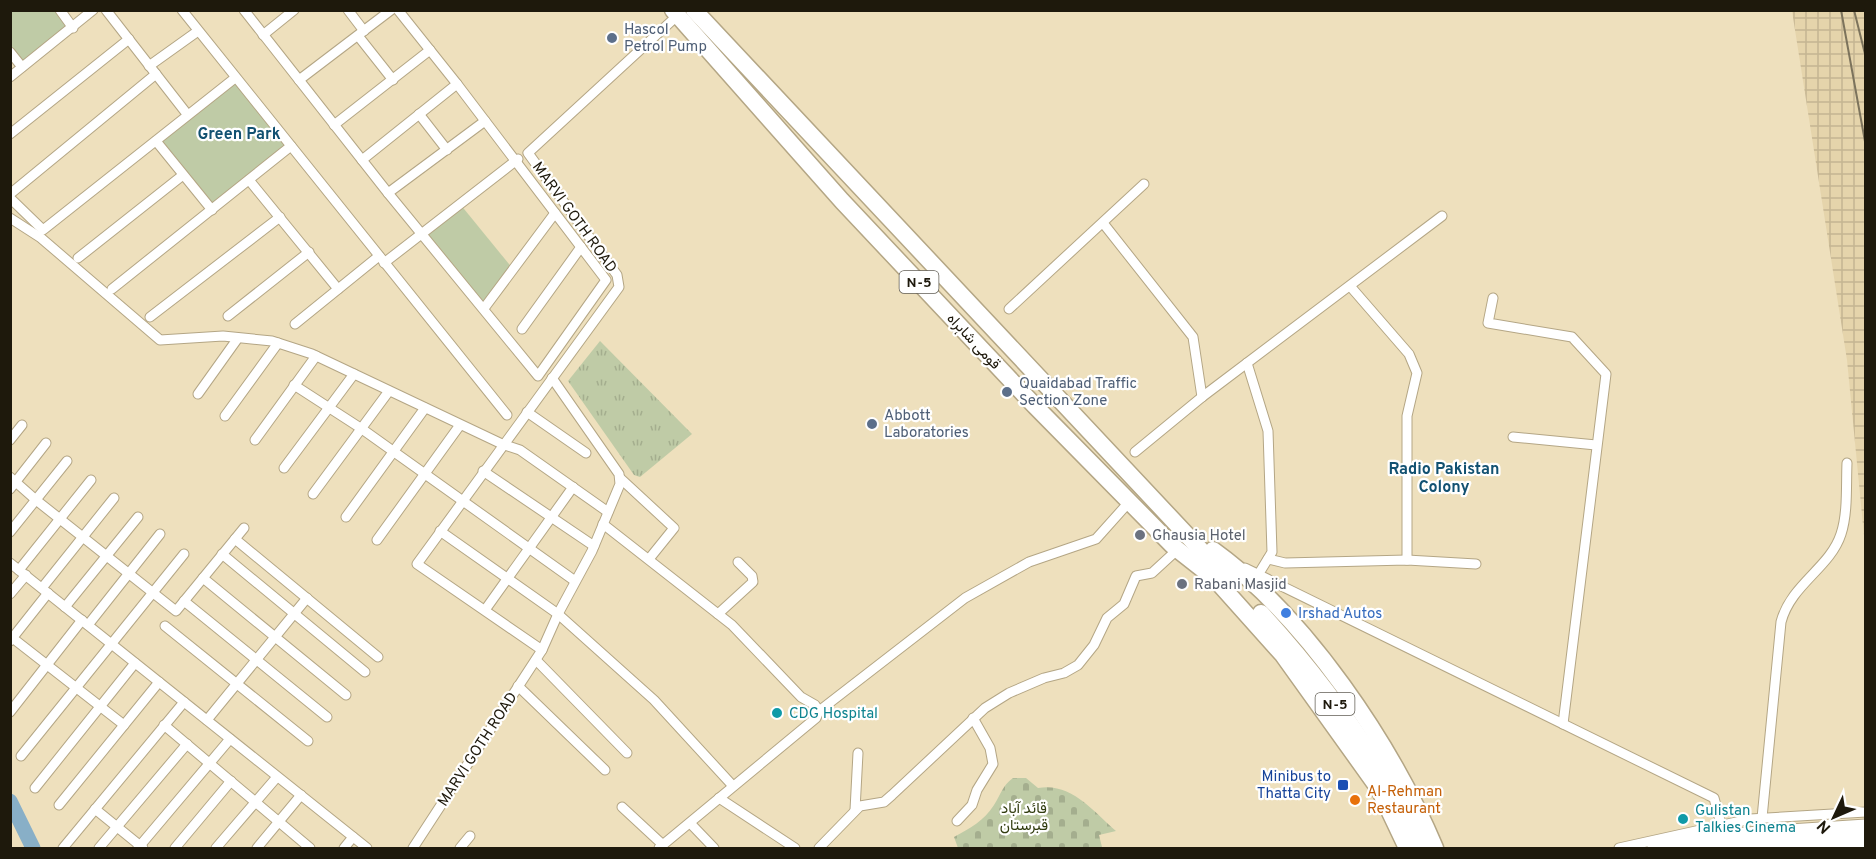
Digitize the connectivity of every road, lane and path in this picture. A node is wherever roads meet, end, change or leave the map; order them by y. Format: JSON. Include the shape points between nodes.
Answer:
{"nodes":[{"id":1,"x":60,"y":10,"type":"edge"},
{"id":2,"x":93,"y":10,"type":"edge"},
{"id":3,"x":106,"y":10,"type":"edge"},
{"id":4,"x":182,"y":10,"type":"edge"},
{"id":5,"x":244,"y":10,"type":"edge"},
{"id":6,"x":294,"y":10,"type":"edge"},
{"id":7,"x":348,"y":10,"type":"edge"},
{"id":8,"x":391,"y":10,"type":"edge"},
{"id":9,"x":398,"y":10,"type":"edge"},
{"id":10,"x":682,"y":12,"type":"edge"},
{"id":11,"x":73,"y":28,"type":"junction"},
{"id":12,"x":198,"y":31,"type":"junction"},
{"id":13,"x":361,"y":34,"type":"junction"},
{"id":14,"x":263,"y":35,"type":"junction"},
{"id":15,"x":129,"y":39,"type":"junction"},
{"id":16,"x":430,"y":50,"type":"junction"},
{"id":17,"x":10,"y":52,"type":"edge"},
{"id":18,"x":149,"y":66,"type":"junction"},
{"id":19,"x":22,"y":67,"type":"junction"},
{"id":20,"x":156,"y":74,"type":"junction"},
{"id":21,"x":10,"y":77,"type":"edge"},
{"id":22,"x":236,"y":78,"type":"junction"},
{"id":23,"x":299,"y":80,"type":"junction"},
{"id":24,"x":393,"y":80,"type":"junction"},
{"id":25,"x":457,"y":84,"type":"junction"},
{"id":26,"x":187,"y":114,"type":"junction"},
{"id":27,"x":419,"y":114,"type":"junction"},
{"id":28,"x":485,"y":121,"type":"junction"},
{"id":29,"x":334,"y":125,"type":"junction"},
{"id":30,"x":10,"y":134,"type":"edge"},
{"id":31,"x":156,"y":141,"type":"junction"},
{"id":32,"x":291,"y":146,"type":"junction"},
{"id":33,"x":447,"y":150,"type":"junction"},
{"id":34,"x":528,"y":153,"type":"junction"},
{"id":35,"x":362,"y":159,"type":"junction"},
{"id":36,"x":515,"y":160,"type":"junction"},
{"id":37,"x":183,"y":175,"type":"junction"},
{"id":38,"x":249,"y":180,"type":"junction"},
{"id":39,"x":1144,"y":184,"type":"dead end"},
{"id":40,"x":388,"y":193,"type":"junction"},
{"id":41,"x":10,"y":196,"type":"edge"},
{"id":42,"x":212,"y":210,"type":"junction"},
{"id":43,"x":555,"y":213,"type":"junction"},
{"id":44,"x":1442,"y":216,"type":"dead end"},
{"id":45,"x":280,"y":217,"type":"junction"},
{"id":46,"x":10,"y":218,"type":"edge"},
{"id":47,"x":1103,"y":223,"type":"junction"},
{"id":48,"x":421,"y":234,"type":"junction"},
{"id":49,"x":581,"y":247,"type":"junction"},
{"id":50,"x":309,"y":252,"type":"junction"},
{"id":51,"x":78,"y":258,"type":"dead end"},
{"id":52,"x":382,"y":259,"type":"junction"},
{"id":53,"x":1350,"y":286,"type":"junction"},
{"id":54,"x":112,"y":289,"type":"dead end"},
{"id":55,"x":338,"y":289,"type":"junction"},
{"id":56,"x":1493,"y":298,"type":"dead end"},
{"id":57,"x":484,"y":307,"type":"junction"},
{"id":58,"x":1009,"y":309,"type":"dead end"},
{"id":59,"x":228,"y":316,"type":"dead end"},
{"id":60,"x":150,"y":317,"type":"dead end"},
{"id":61,"x":295,"y":324,"type":"dead end"},
{"id":62,"x":522,"y":329,"type":"dead end"},
{"id":63,"x":238,"y":338,"type":"junction"},
{"id":64,"x":278,"y":343,"type":"junction"},
{"id":65,"x":316,"y":356,"type":"junction"},
{"id":66,"x":1247,"y":363,"type":"junction"},
{"id":67,"x":354,"y":374,"type":"junction"},
{"id":68,"x":552,"y":378,"type":"junction"},
{"id":69,"x":294,"y":385,"type":"junction"},
{"id":70,"x":389,"y":391,"type":"junction"},
{"id":71,"x":198,"y":394,"type":"dead end"},
{"id":72,"x":1202,"y":397,"type":"junction"},
{"id":73,"x":329,"y":407,"type":"junction"},
{"id":74,"x":425,"y":408,"type":"junction"},
{"id":75,"x":527,"y":412,"type":"junction"},
{"id":76,"x":507,"y":415,"type":"dead end"},
{"id":77,"x":225,"y":416,"type":"dead end"},
{"id":78,"x":22,"y":425,"type":"dead end"},
{"id":79,"x":460,"y":425,"type":"junction"},
{"id":80,"x":362,"y":429,"type":"junction"},
{"id":81,"x":1513,"y":437,"type":"dead end"},
{"id":82,"x":10,"y":440,"type":"edge"},
{"id":83,"x":255,"y":440,"type":"dead end"},
{"id":84,"x":46,"y":443,"type":"dead end"},
{"id":85,"x":502,"y":444,"type":"junction"},
{"id":86,"x":1596,"y":445,"type":"junction"},
{"id":87,"x":1135,"y":452,"type":"dead end"},
{"id":88,"x":393,"y":453,"type":"junction"},
{"id":89,"x":586,"y":453,"type":"dead end"},
{"id":90,"x":67,"y":461,"type":"dead end"},
{"id":91,"x":1847,"y":463,"type":"dead end"},
{"id":92,"x":284,"y":468,"type":"dead end"},
{"id":93,"x":483,"y":471,"type":"junction"},
{"id":94,"x":424,"y":475,"type":"junction"},
{"id":95,"x":620,"y":478,"type":"junction"},
{"id":96,"x":91,"y":480,"type":"dead end"},
{"id":97,"x":12,"y":482,"type":"edge"},
{"id":98,"x":573,"y":487,"type":"junction"},
{"id":99,"x":313,"y":494,"type":"dead end"},
{"id":100,"x":114,"y":498,"type":"dead end"},
{"id":101,"x":36,"y":500,"type":"junction"},
{"id":102,"x":462,"y":501,"type":"junction"},
{"id":103,"x":1130,"y":501,"type":"junction"},
{"id":104,"x":608,"y":512,"type":"junction"},
{"id":105,"x":551,"y":516,"type":"junction"},
{"id":106,"x":138,"y":517,"type":"dead end"},
{"id":107,"x":346,"y":517,"type":"dead end"},
{"id":108,"x":60,"y":519,"type":"junction"},
{"id":109,"x":603,"y":524,"type":"junction"},
{"id":110,"x":244,"y":528,"type":"dead end"},
{"id":111,"x":1185,"y":530,"type":"junction"},
{"id":112,"x":440,"y":531,"type":"junction"},
{"id":113,"x":10,"y":532,"type":"edge"},
{"id":114,"x":160,"y":534,"type":"dead end"},
{"id":115,"x":83,"y":537,"type":"junction"},
{"id":116,"x":235,"y":538,"type":"junction"},
{"id":117,"x":377,"y":540,"type":"dead end"},
{"id":118,"x":594,"y":546,"type":"junction"},
{"id":119,"x":1175,"y":548,"type":"junction"},
{"id":120,"x":530,"y":549,"type":"junction"},
{"id":121,"x":184,"y":554,"type":"dead end"},
{"id":122,"x":222,"y":554,"type":"junction"},
{"id":123,"x":107,"y":556,"type":"junction"},
{"id":124,"x":1224,"y":558,"type":"junction"},
{"id":125,"x":649,"y":559,"type":"junction"},
{"id":126,"x":1268,"y":560,"type":"junction"},
{"id":127,"x":1407,"y":560,"type":"junction"},
{"id":128,"x":738,"y":562,"type":"dead end"},
{"id":129,"x":10,"y":563,"type":"edge"},
{"id":130,"x":1476,"y":564,"type":"dead end"},
{"id":131,"x":22,"y":573,"type":"junction"},
{"id":132,"x":130,"y":573,"type":"junction"},
{"id":133,"x":1258,"y":575,"type":"junction"},
{"id":134,"x":203,"y":578,"type":"junction"},
{"id":135,"x":1220,"y":578,"type":"junction"},
{"id":136,"x":506,"y":579,"type":"junction"},
{"id":137,"x":575,"y":581,"type":"junction"},
{"id":138,"x":45,"y":591,"type":"junction"},
{"id":139,"x":153,"y":592,"type":"junction"},
{"id":140,"x":10,"y":594,"type":"edge"},
{"id":141,"x":307,"y":598,"type":"junction"},
{"id":142,"x":184,"y":601,"type":"junction"},
{"id":143,"x":65,"y":607,"type":"junction"},
{"id":144,"x":485,"y":610,"type":"junction"},
{"id":145,"x":293,"y":613,"type":"junction"},
{"id":146,"x":558,"y":614,"type":"junction"},
{"id":147,"x":718,"y":614,"type":"junction"},
{"id":148,"x":85,"y":623,"type":"junction"},
{"id":149,"x":165,"y":626,"type":"dead end"},
{"id":150,"x":274,"y":637,"type":"junction"},
{"id":151,"x":11,"y":638,"type":"edge"},
{"id":152,"x":111,"y":644,"type":"junction"},
{"id":153,"x":542,"y":650,"type":"junction"},
{"id":154,"x":378,"y":657,"type":"dead end"},
{"id":155,"x":536,"y":660,"type":"junction"},
{"id":156,"x":256,"y":661,"type":"junction"},
{"id":157,"x":135,"y":663,"type":"junction"},
{"id":158,"x":48,"y":665,"type":"junction"},
{"id":159,"x":365,"y":672,"type":"dead end"},
{"id":160,"x":159,"y":682,"type":"junction"},
{"id":161,"x":237,"y":684,"type":"junction"},
{"id":162,"x":76,"y":686,"type":"junction"},
{"id":163,"x":519,"y":686,"type":"junction"},
{"id":164,"x":346,"y":695,"type":"dead end"},
{"id":165,"x":184,"y":702,"type":"junction"},
{"id":166,"x":102,"y":706,"type":"junction"},
{"id":167,"x":819,"y":711,"type":"junction"},
{"id":168,"x":10,"y":712,"type":"edge"},
{"id":169,"x":327,"y":717,"type":"dead end"},
{"id":170,"x":973,"y":718,"type":"junction"},
{"id":171,"x":207,"y":720,"type":"junction"},
{"id":172,"x":1563,"y":724,"type":"junction"},
{"id":173,"x":124,"y":725,"type":"junction"},
{"id":174,"x":164,"y":725,"type":"junction"},
{"id":175,"x":230,"y":739,"type":"junction"},
{"id":176,"x":308,"y":741,"type":"dead end"},
{"id":177,"x":187,"y":744,"type":"junction"},
{"id":178,"x":627,"y":753,"type":"dead end"},
{"id":179,"x":858,"y":753,"type":"dead end"},
{"id":180,"x":21,"y":756,"type":"dead end"},
{"id":181,"x":209,"y":764,"type":"junction"},
{"id":182,"x":605,"y":770,"type":"dead end"},
{"id":183,"x":277,"y":777,"type":"junction"},
{"id":184,"x":231,"y":781,"type":"junction"},
{"id":185,"x":733,"y":786,"type":"junction"},
{"id":186,"x":35,"y":788,"type":"dead end"},
{"id":187,"x":301,"y":795,"type":"junction"},
{"id":188,"x":719,"y":798,"type":"junction"},
{"id":189,"x":255,"y":802,"type":"junction"},
{"id":190,"x":59,"y":805,"type":"dead end"},
{"id":191,"x":622,"y":807,"type":"dead end"},
{"id":192,"x":95,"y":809,"type":"junction"},
{"id":193,"x":855,"y":810,"type":"junction"},
{"id":194,"x":1866,"y":812,"type":"edge"},
{"id":195,"x":1762,"y":818,"type":"junction"},
{"id":196,"x":957,"y":820,"type":"dead end"},
{"id":197,"x":279,"y":822,"type":"junction"},
{"id":198,"x":690,"y":823,"type":"junction"},
{"id":199,"x":1721,"y":824,"type":"junction"},
{"id":200,"x":117,"y":826,"type":"junction"},
{"id":201,"x":1866,"y":827,"type":"edge"},
{"id":202,"x":470,"y":836,"type":"dead end"},
{"id":203,"x":353,"y":837,"type":"junction"},
{"id":204,"x":1866,"y":839,"type":"edge"},
{"id":205,"x":299,"y":845,"type":"edge"},
{"id":206,"x":416,"y":847,"type":"edge"},
{"id":207,"x":661,"y":847,"type":"edge"},
{"id":208,"x":1866,"y":847,"type":"edge"},
{"id":209,"x":140,"y":848,"type":"edge"},
{"id":210,"x":63,"y":849,"type":"edge"},
{"id":211,"x":99,"y":849,"type":"edge"},
{"id":212,"x":175,"y":849,"type":"edge"},
{"id":213,"x":216,"y":849,"type":"edge"},
{"id":214,"x":257,"y":849,"type":"edge"},
{"id":215,"x":310,"y":849,"type":"edge"},
{"id":216,"x":344,"y":849,"type":"edge"},
{"id":217,"x":367,"y":849,"type":"edge"},
{"id":218,"x":460,"y":849,"type":"edge"},
{"id":219,"x":714,"y":849,"type":"edge"},
{"id":220,"x":795,"y":849,"type":"edge"},
{"id":221,"x":819,"y":849,"type":"edge"},
{"id":222,"x":1397,"y":849,"type":"edge"},
{"id":223,"x":1407,"y":849,"type":"edge"},
{"id":224,"x":1422,"y":849,"type":"edge"},
{"id":225,"x":1435,"y":849,"type":"edge"},
{"id":226,"x":1619,"y":849,"type":"edge"},
{"id":227,"x":1655,"y":849,"type":"edge"},
{"id":228,"x":1717,"y":849,"type":"edge"},
{"id":229,"x":1838,"y":849,"type":"edge"}],
"edges":[{"from":1,"to":11,"type":"street"},
{"from":2,"to":11,"type":"street"},
{"from":3,"to":15,"type":"street"},
{"from":4,"to":12,"type":"street"},
{"from":5,"to":14,"type":"street"},
{"from":6,"to":14,"type":"street"},
{"from":7,"to":13,"type":"street"},
{"from":8,"to":13,"type":"street"},
{"from":9,"to":16,"type":"street"},
{"from":10,"to":34,"type":"street","name":"MARVI GOTH ROAD"},
{"from":10,"to":103,"type":"highway","name":"قومی شاہراہ","number":"N-5","via":[[842,201]]},
{"from":10,"to":111,"type":"highway","name":"قومی شاہراہ","number":"N-5"},
{"from":11,"to":19,"type":"street"},
{"from":12,"to":18,"type":"street"},
{"from":12,"to":22,"type":"street"},
{"from":13,"to":23,"type":"street"},
{"from":13,"to":24,"type":"street"},
{"from":14,"to":23,"type":"street"},
{"from":15,"to":18,"type":"street"},
{"from":15,"to":30,"type":"street"},
{"from":16,"to":24,"type":"street"},
{"from":16,"to":25,"type":"street"},
{"from":17,"to":19,"type":"street"},
{"from":18,"to":20,"type":"street"},
{"from":19,"to":21,"type":"street"},
{"from":20,"to":26,"type":"street"},
{"from":20,"to":41,"type":"street"},
{"from":22,"to":26,"type":"street"},
{"from":22,"to":32,"type":"street"},
{"from":23,"to":29,"type":"street"},
{"from":24,"to":29,"type":"street"},
{"from":25,"to":27,"type":"street"},
{"from":25,"to":28,"type":"street"},
{"from":26,"to":31,"type":"street"},
{"from":27,"to":33,"type":"street"},
{"from":27,"to":35,"type":"street"},
{"from":28,"to":33,"type":"street"},
{"from":28,"to":36,"type":"street"},
{"from":29,"to":35,"type":"street"},
{"from":31,"to":37,"type":"street"},
{"from":31,"to":41,"type":"street","via":[[43,230]]},
{"from":32,"to":38,"type":"street"},
{"from":32,"to":52,"type":"street"},
{"from":33,"to":40,"type":"street"},
{"from":34,"to":36,"type":"street"},
{"from":34,"to":68,"type":"street","name":"MARVI GOTH ROAD","via":[[619,281],[616,293]]},
{"from":35,"to":40,"type":"street"},
{"from":36,"to":43,"type":"street"},
{"from":36,"to":48,"type":"street"},
{"from":37,"to":42,"type":"street"},
{"from":37,"to":51,"type":"street"},
{"from":38,"to":42,"type":"street"},
{"from":38,"to":45,"type":"street"},
{"from":39,"to":47,"type":"street"},
{"from":40,"to":48,"type":"street"},
{"from":42,"to":54,"type":"street"},
{"from":43,"to":49,"type":"street"},
{"from":43,"to":57,"type":"street"},
{"from":44,"to":53,"type":"street"},
{"from":45,"to":50,"type":"street"},
{"from":45,"to":60,"type":"street"},
{"from":46,"to":63,"type":"street","via":[[41,238],[160,340]]},
{"from":47,"to":58,"type":"street"},
{"from":47,"to":72,"type":"street","via":[[1193,337]]},
{"from":48,"to":52,"type":"street"},
{"from":48,"to":57,"type":"street"},
{"from":49,"to":57,"type":"street","via":[[606,284],[538,376]]},
{"from":49,"to":62,"type":"street"},
{"from":50,"to":55,"type":"street"},
{"from":50,"to":59,"type":"street"},
{"from":52,"to":55,"type":"street"},
{"from":52,"to":76,"type":"street"},
{"from":53,"to":66,"type":"street"},
{"from":53,"to":127,"type":"street","via":[[1409,354],[1417,372],[1407,416]]},
{"from":55,"to":61,"type":"street"},
{"from":56,"to":86,"type":"street","via":[[1488,323],[1572,337],[1606,374]]},
{"from":63,"to":64,"type":"street"},
{"from":63,"to":71,"type":"street"},
{"from":64,"to":65,"type":"street"},
{"from":64,"to":77,"type":"street"},
{"from":65,"to":67,"type":"street"},
{"from":65,"to":69,"type":"street"},
{"from":66,"to":72,"type":"street"},
{"from":66,"to":126,"type":"street","via":[[1268,431],[1272,552]]},
{"from":67,"to":70,"type":"street"},
{"from":67,"to":73,"type":"street"},
{"from":68,"to":75,"type":"street","name":"MARVI GOTH ROAD"},
{"from":68,"to":95,"type":"street"},
{"from":69,"to":73,"type":"street"},
{"from":69,"to":83,"type":"street"},
{"from":70,"to":74,"type":"street"},
{"from":70,"to":80,"type":"street"},
{"from":72,"to":87,"type":"street"},
{"from":73,"to":80,"type":"street"},
{"from":73,"to":92,"type":"street"},
{"from":74,"to":79,"type":"street"},
{"from":74,"to":88,"type":"street"},
{"from":75,"to":85,"type":"street","name":"MARVI GOTH ROAD"},
{"from":75,"to":89,"type":"street"},
{"from":78,"to":82,"type":"street"},
{"from":79,"to":85,"type":"street"},
{"from":79,"to":94,"type":"street"},
{"from":80,"to":88,"type":"street"},
{"from":80,"to":99,"type":"street"},
{"from":81,"to":86,"type":"street"},
{"from":84,"to":97,"type":"street"},
{"from":85,"to":93,"type":"street","name":"MARVI GOTH ROAD"},
{"from":85,"to":98,"type":"street","via":[[520,450]]},
{"from":86,"to":172,"type":"street"},
{"from":88,"to":94,"type":"street"},
{"from":88,"to":107,"type":"street"},
{"from":90,"to":101,"type":"street"},
{"from":91,"to":195,"type":"street","via":[[1842,533],[1788,600],[1781,622]]},
{"from":93,"to":102,"type":"street","name":"MARVI GOTH ROAD"},
{"from":93,"to":105,"type":"street"},
{"from":94,"to":102,"type":"street"},
{"from":94,"to":117,"type":"street"},
{"from":95,"to":104,"type":"street","name":"MARVI GOTH ROAD"},
{"from":95,"to":125,"type":"street","via":[[674,528]]},
{"from":96,"to":108,"type":"street"},
{"from":97,"to":101,"type":"street"},
{"from":98,"to":104,"type":"street"},
{"from":98,"to":105,"type":"street"},
{"from":100,"to":115,"type":"street"},
{"from":101,"to":108,"type":"street"},
{"from":101,"to":113,"type":"street"},
{"from":102,"to":112,"type":"street","name":"MARVI GOTH ROAD"},
{"from":102,"to":120,"type":"street"},
{"from":103,"to":119,"type":"highway","name":"قومی شاہراہ","number":"N-5"},
{"from":103,"to":167,"type":"street","via":[[1096,538],[1029,562],[965,598]]},
{"from":104,"to":109,"type":"street","name":"MARVI GOTH ROAD"},
{"from":105,"to":118,"type":"street"},
{"from":105,"to":120,"type":"street"},
{"from":106,"to":123,"type":"street"},
{"from":108,"to":115,"type":"street"},
{"from":108,"to":131,"type":"street"},
{"from":109,"to":118,"type":"street","name":"MARVI GOTH ROAD"},
{"from":109,"to":125,"type":"street"},
{"from":110,"to":116,"type":"street"},
{"from":111,"to":124,"type":"highway"},
{"from":111,"to":135,"type":"highway","name":"قومی شاہراہ","number":"N-5"},
{"from":112,"to":136,"type":"street"},
{"from":112,"to":144,"type":"street","name":"MARVI GOTH ROAD","via":[[417,564]]},
{"from":114,"to":132,"type":"street"},
{"from":115,"to":123,"type":"street"},
{"from":115,"to":138,"type":"street"},
{"from":116,"to":122,"type":"street"},
{"from":116,"to":141,"type":"street"},
{"from":118,"to":137,"type":"street","name":"MARVI GOTH ROAD"},
{"from":119,"to":135,"type":"highway","name":"قومی شاہراہ","number":"N-5"},
{"from":119,"to":170,"type":"street","via":[[1152,573],[1136,576],[1124,604],[1107,618],[1094,645],[1078,665],[1009,693]]},
{"from":119,"to":222,"type":"highway","via":[[1315,712],[1374,803]]},
{"from":120,"to":136,"type":"street"},
{"from":120,"to":137,"type":"street"},
{"from":121,"to":139,"type":"street"},
{"from":122,"to":134,"type":"street"},
{"from":122,"to":145,"type":"street"},
{"from":123,"to":132,"type":"street"},
{"from":123,"to":143,"type":"street"},
{"from":124,"to":133,"type":"street"},
{"from":124,"to":225,"type":"highway","via":[[1303,637],[1341,684],[1381,743],[1422,816]]},
{"from":125,"to":147,"type":"street"},
{"from":126,"to":127,"type":"street"},
{"from":126,"to":133,"type":"street"},
{"from":127,"to":130,"type":"street"},
{"from":128,"to":147,"type":"street","via":[[753,582]]},
{"from":129,"to":131,"type":"street"},
{"from":131,"to":138,"type":"street"},
{"from":131,"to":140,"type":"street"},
{"from":132,"to":139,"type":"street"},
{"from":132,"to":148,"type":"street"},
{"from":133,"to":172,"type":"street"},
{"from":134,"to":142,"type":"street"},
{"from":134,"to":150,"type":"street"},
{"from":135,"to":223,"type":"highway","number":"N-5","via":[[1357,756],[1379,789]]},
{"from":135,"to":224,"type":"highway","number":"N-5","via":[[1291,646],[1333,701],[1382,771]]},
{"from":136,"to":144,"type":"street"},
{"from":136,"to":146,"type":"street"},
{"from":137,"to":146,"type":"street","name":"MARVI GOTH ROAD"},
{"from":138,"to":143,"type":"street"},
{"from":138,"to":151,"type":"street"},
{"from":139,"to":142,"type":"street","via":[[176,611]]},
{"from":139,"to":152,"type":"street"},
{"from":141,"to":145,"type":"street"},
{"from":141,"to":154,"type":"street"},
{"from":142,"to":156,"type":"street"},
{"from":143,"to":148,"type":"street"},
{"from":144,"to":153,"type":"street"},
{"from":145,"to":150,"type":"street"},
{"from":145,"to":159,"type":"street"},
{"from":146,"to":153,"type":"street","name":"MARVI GOTH ROAD"},
{"from":146,"to":185,"type":"street","via":[[654,700]]},
{"from":147,"to":167,"type":"street"},
{"from":148,"to":152,"type":"street"},
{"from":148,"to":158,"type":"street"},
{"from":149,"to":161,"type":"street"},
{"from":150,"to":156,"type":"street"},
{"from":150,"to":164,"type":"street"},
{"from":151,"to":158,"type":"street"},
{"from":152,"to":157,"type":"street"},
{"from":152,"to":162,"type":"street"},
{"from":153,"to":155,"type":"street","name":"MARVI GOTH ROAD"},
{"from":155,"to":163,"type":"street","name":"MARVI GOTH ROAD"},
{"from":155,"to":178,"type":"street"},
{"from":156,"to":161,"type":"street"},
{"from":156,"to":169,"type":"street"},
{"from":157,"to":160,"type":"street"},
{"from":157,"to":166,"type":"street"},
{"from":158,"to":162,"type":"street"},
{"from":158,"to":168,"type":"street"},
{"from":160,"to":165,"type":"street"},
{"from":160,"to":173,"type":"street"},
{"from":161,"to":171,"type":"street"},
{"from":161,"to":176,"type":"street"},
{"from":162,"to":166,"type":"street"},
{"from":162,"to":180,"type":"street"},
{"from":163,"to":182,"type":"street"},
{"from":163,"to":206,"type":"street","name":"MARVI GOTH ROAD"},
{"from":165,"to":171,"type":"street"},
{"from":165,"to":174,"type":"street"},
{"from":166,"to":173,"type":"street"},
{"from":166,"to":186,"type":"street"},
{"from":167,"to":185,"type":"street","via":[[816,718]]},
{"from":170,"to":193,"type":"street","via":[[884,802]]},
{"from":170,"to":196,"type":"street","via":[[990,748],[993,764],[972,805]]},
{"from":171,"to":175,"type":"street"},
{"from":172,"to":199,"type":"street","via":[[1714,798]]},
{"from":173,"to":190,"type":"street"},
{"from":174,"to":177,"type":"street"},
{"from":174,"to":192,"type":"street"},
{"from":175,"to":181,"type":"street"},
{"from":175,"to":183,"type":"street"},
{"from":177,"to":181,"type":"street"},
{"from":177,"to":200,"type":"street"},
{"from":179,"to":193,"type":"street"},
{"from":181,"to":184,"type":"street"},
{"from":181,"to":209,"type":"street"},
{"from":183,"to":187,"type":"street"},
{"from":183,"to":189,"type":"street"},
{"from":184,"to":189,"type":"street"},
{"from":184,"to":212,"type":"street"},
{"from":185,"to":188,"type":"street"},
{"from":187,"to":197,"type":"street"},
{"from":187,"to":203,"type":"street"},
{"from":188,"to":198,"type":"street"},
{"from":188,"to":220,"type":"street"},
{"from":189,"to":197,"type":"street"},
{"from":189,"to":213,"type":"street"},
{"from":191,"to":207,"type":"street"},
{"from":192,"to":200,"type":"street"},
{"from":192,"to":210,"type":"street"},
{"from":193,"to":221,"type":"street"},
{"from":194,"to":195,"type":"street"},
{"from":195,"to":199,"type":"street"},
{"from":197,"to":205,"type":"street"},
{"from":197,"to":214,"type":"street"},
{"from":198,"to":207,"type":"street"},
{"from":198,"to":219,"type":"street"},
{"from":199,"to":226,"type":"street"},
{"from":200,"to":209,"type":"street"},
{"from":200,"to":211,"type":"street"},
{"from":201,"to":227,"type":"main road","via":[[1746,835]]},
{"from":202,"to":218,"type":"street"},
{"from":203,"to":216,"type":"street"},
{"from":203,"to":217,"type":"street"},
{"from":204,"to":228,"type":"main road"},
{"from":205,"to":215,"type":"street"},
{"from":208,"to":229,"type":"street"}]}
